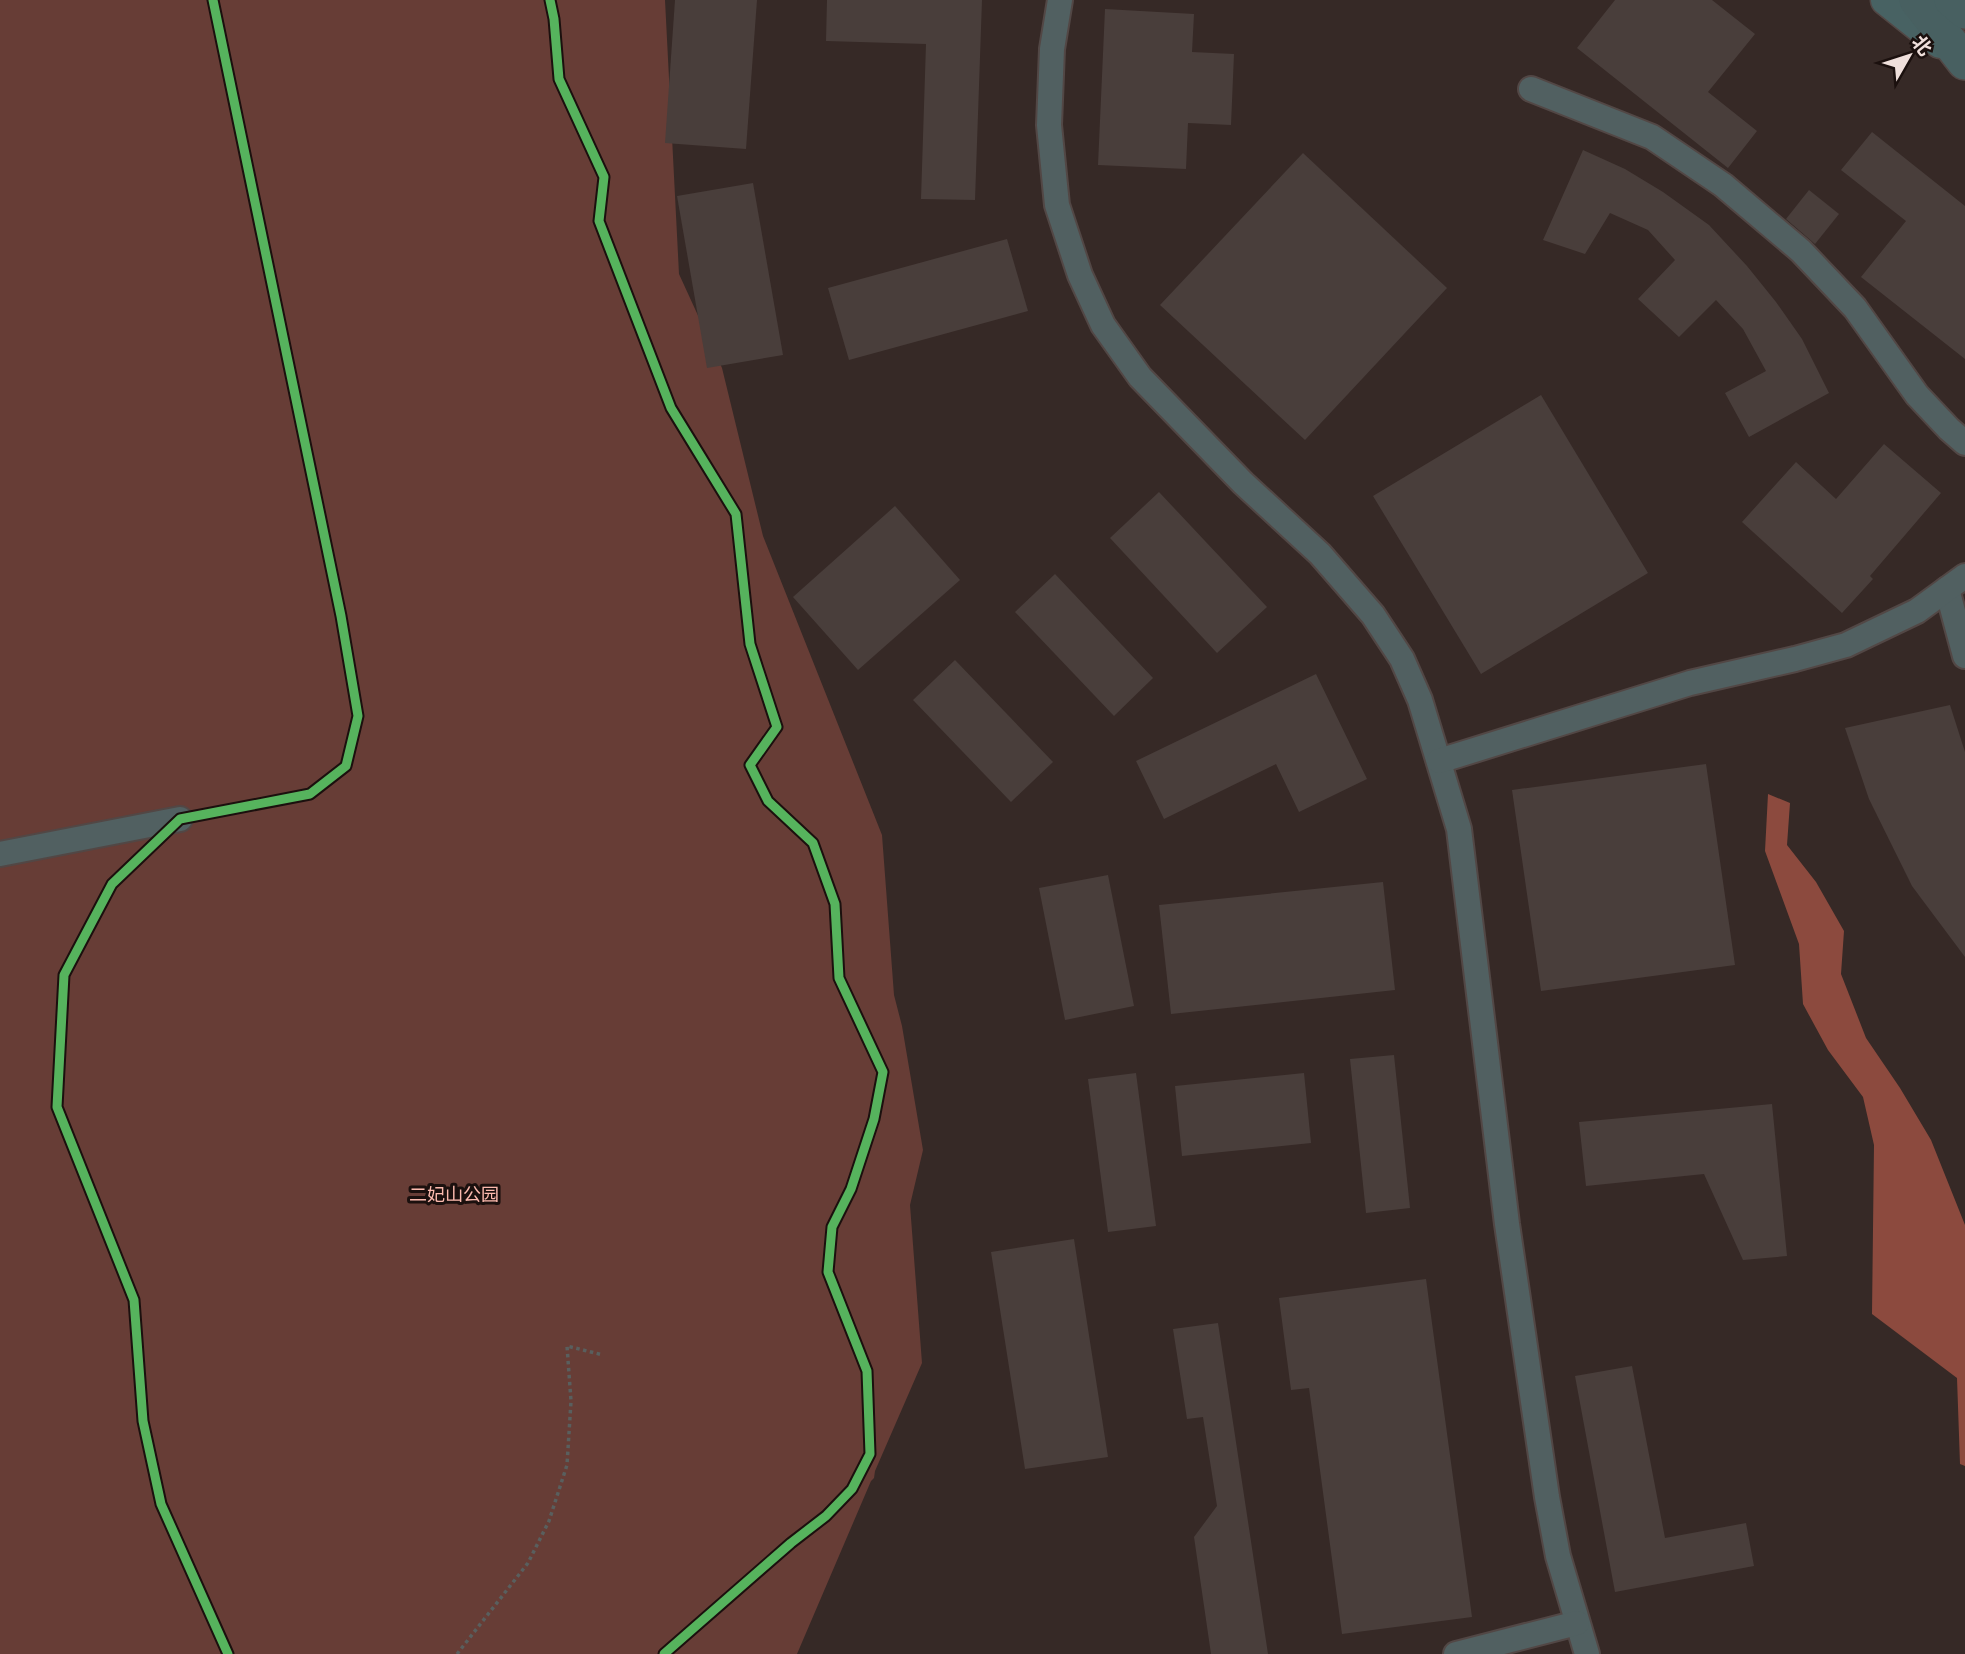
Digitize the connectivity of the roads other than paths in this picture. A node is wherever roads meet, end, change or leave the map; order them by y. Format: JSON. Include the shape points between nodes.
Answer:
{"nodes":[{"id":1,"x":1060,"y":0,"type":"edge"},
{"id":2,"x":1886,"y":0,"type":"edge"},
{"id":3,"x":1917,"y":0,"type":"edge"},
{"id":4,"x":1952,"y":0,"type":"edge"},
{"id":5,"x":1965,"y":11,"type":"edge"},
{"id":6,"x":1965,"y":62,"type":"edge"},
{"id":7,"x":1531,"y":89,"type":"dead end"},
{"id":8,"x":1965,"y":443,"type":"edge"},
{"id":9,"x":1956,"y":583,"type":"edge"},
{"id":10,"x":1965,"y":656,"type":"edge"},
{"id":11,"x":1438,"y":761,"type":"junction"},
{"id":12,"x":180,"y":819,"type":"dead end"},
{"id":13,"x":0,"y":854,"type":"edge"},
{"id":14,"x":1577,"y":1623,"type":"junction"},
{"id":15,"x":1456,"y":1654,"type":"edge"},
{"id":16,"x":1587,"y":1654,"type":"edge"}],
"edges":[{"from":1,"to":11,"type":"street","via":[[1052,49],[1049,125],[1057,205],[1080,275],[1103,325],[1140,377],[1320,554],[1373,615],[1402,659]]},
{"from":2,"to":6,"type":"main road"},
{"from":3,"to":6,"type":"highway"},
{"from":4,"to":5,"type":"highway"},
{"from":7,"to":8,"type":"street","via":[[1652,137],[1723,185],[1801,251],[1856,308],[1917,396]]},
{"from":9,"to":10,"type":"street"},
{"from":9,"to":11,"type":"street","via":[[1917,611],[1846,645],[1690,682]]},
{"from":11,"to":14,"type":"street","via":[[1459,829],[1507,1224],[1547,1497]]},
{"from":12,"to":13,"type":"street"},
{"from":14,"to":15,"type":"street"},
{"from":14,"to":16,"type":"street"}]}
